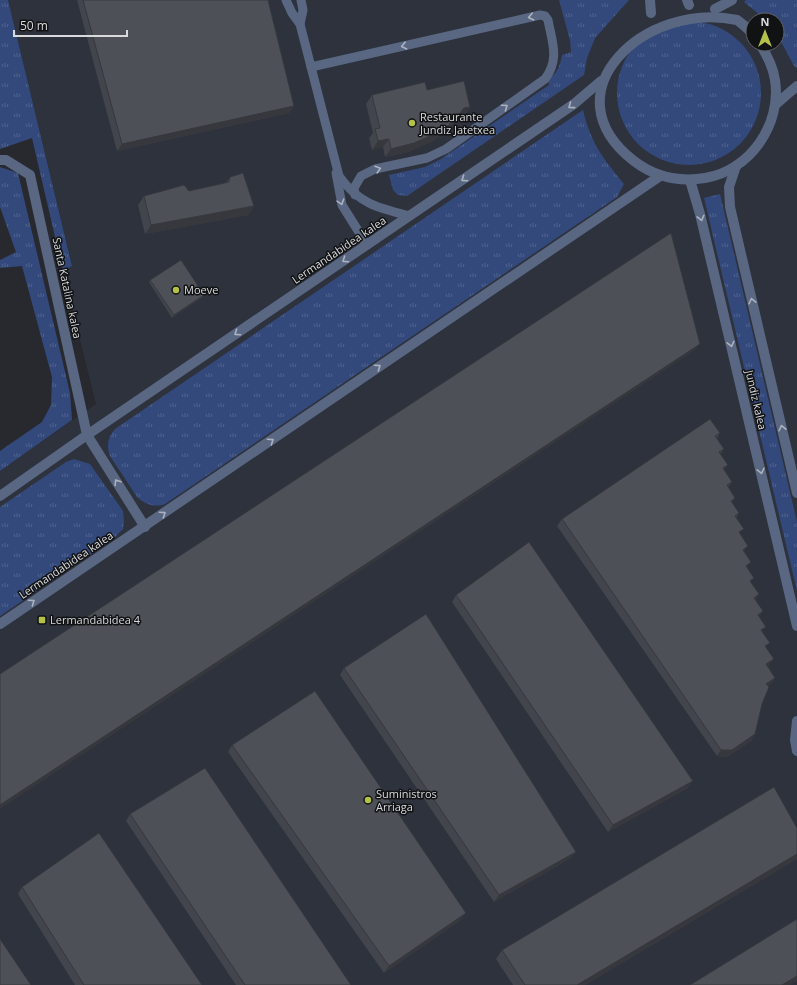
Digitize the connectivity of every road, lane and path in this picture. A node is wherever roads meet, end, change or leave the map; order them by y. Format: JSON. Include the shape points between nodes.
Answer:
{"nodes":[{"id":1,"x":286,"y":0,"type":"edge"},
{"id":2,"x":301,"y":0,"type":"edge"},
{"id":3,"x":650,"y":0,"type":"edge"},
{"id":4,"x":732,"y":0,"type":"edge"},
{"id":5,"x":688,"y":2,"type":"edge"},
{"id":6,"x":677,"y":6,"type":"dead end"},
{"id":7,"x":664,"y":9,"type":"dead end"},
{"id":8,"x":715,"y":9,"type":"junction"},
{"id":9,"x":652,"y":13,"type":"junction"},
{"id":10,"x":641,"y":19,"type":"dead end"},
{"id":11,"x":300,"y":24,"type":"junction"},
{"id":12,"x":745,"y":27,"type":"edge"},
{"id":13,"x":612,"y":48,"type":"dead end"},
{"id":14,"x":765,"y":52,"type":"edge"},
{"id":15,"x":311,"y":67,"type":"junction"},
{"id":16,"x":601,"y":81,"type":"junction"},
{"id":17,"x":797,"y":86,"type":"edge"},
{"id":18,"x":775,"y":105,"type":"junction"},
{"id":19,"x":3,"y":160,"type":"edge"},
{"id":20,"x":335,"y":164,"type":"junction"},
{"id":21,"x":736,"y":166,"type":"junction"},
{"id":22,"x":660,"y":176,"type":"junction"},
{"id":23,"x":690,"y":180,"type":"junction"},
{"id":24,"x":355,"y":195,"type":"junction"},
{"id":25,"x":410,"y":216,"type":"junction"},
{"id":26,"x":367,"y":245,"type":"junction"},
{"id":27,"x":87,"y":435,"type":"junction"},
{"id":28,"x":797,"y":493,"type":"edge"},
{"id":29,"x":0,"y":496,"type":"edge"},
{"id":30,"x":145,"y":527,"type":"junction"},
{"id":31,"x":0,"y":624,"type":"edge"},
{"id":32,"x":797,"y":626,"type":"edge"},
{"id":33,"x":797,"y":721,"type":"edge"},
{"id":34,"x":797,"y":751,"type":"edge"}],
"edges":[{"from":1,"to":11,"type":"lane"},
{"from":2,"to":11,"type":"lane","via":[[303,10]]},
{"from":3,"to":9,"type":"street"},
{"from":4,"to":8,"type":"street"},
{"from":5,"to":6,"type":"street"},
{"from":5,"to":8,"type":"street"},
{"from":7,"to":9,"type":"street"},
{"from":8,"to":12,"type":"street"},
{"from":9,"to":10,"type":"street"},
{"from":11,"to":15,"type":"lane"},
{"from":13,"to":16,"type":"street"},
{"from":14,"to":18,"type":"street","via":[[775,80]]},
{"from":15,"to":20,"type":"lane"},
{"from":24,"to":15,"type":"lane","one_way":true,"via":[[354,188],[361,176],[375,169],[427,158],[446,149],[545,78],[552,69],[554,54],[548,20],[540,14]]},
{"from":16,"to":22,"type":"street","via":[[605,121],[614,139],[626,155]]},
{"from":16,"to":25,"type":"street","name":"Lermandabidea kalea","one_way":true,"via":[[574,104]]},
{"from":17,"to":18,"type":"street"},
{"from":18,"to":21,"type":"street","via":[[768,129],[755,150]]},
{"from":19,"to":27,"type":"street","name":"Santa Katalina kalea","via":[[30,175]]},
{"from":20,"to":24,"type":"lane","via":[[339,176]]},
{"from":20,"to":26,"type":"lane","one_way":true,"via":[[342,205]]},
{"from":21,"to":23,"type":"street","via":[[714,176]]},
{"from":28,"to":21,"type":"street","name":"Jundiz kalea","one_way":true,"via":[[730,208],[729,187]]},
{"from":22,"to":23,"type":"street"},
{"from":30,"to":22,"type":"street","name":"Lermandabidea kalea","one_way":true},
{"from":23,"to":32,"type":"street","name":"Jundiz kalea","one_way":true},
{"from":24,"to":25,"type":"lane","via":[[378,208]]},
{"from":25,"to":26,"type":"street","name":"Lermandabidea kalea"},
{"from":26,"to":27,"type":"street","name":"Lermandabidea kalea","one_way":true},
{"from":27,"to":29,"type":"street","name":"Lermandabidea kalea"},
{"from":30,"to":27,"type":"street","one_way":true},
{"from":31,"to":30,"type":"street","name":"Lermandabidea kalea","one_way":true},
{"from":33,"to":34,"type":"street"}]}
